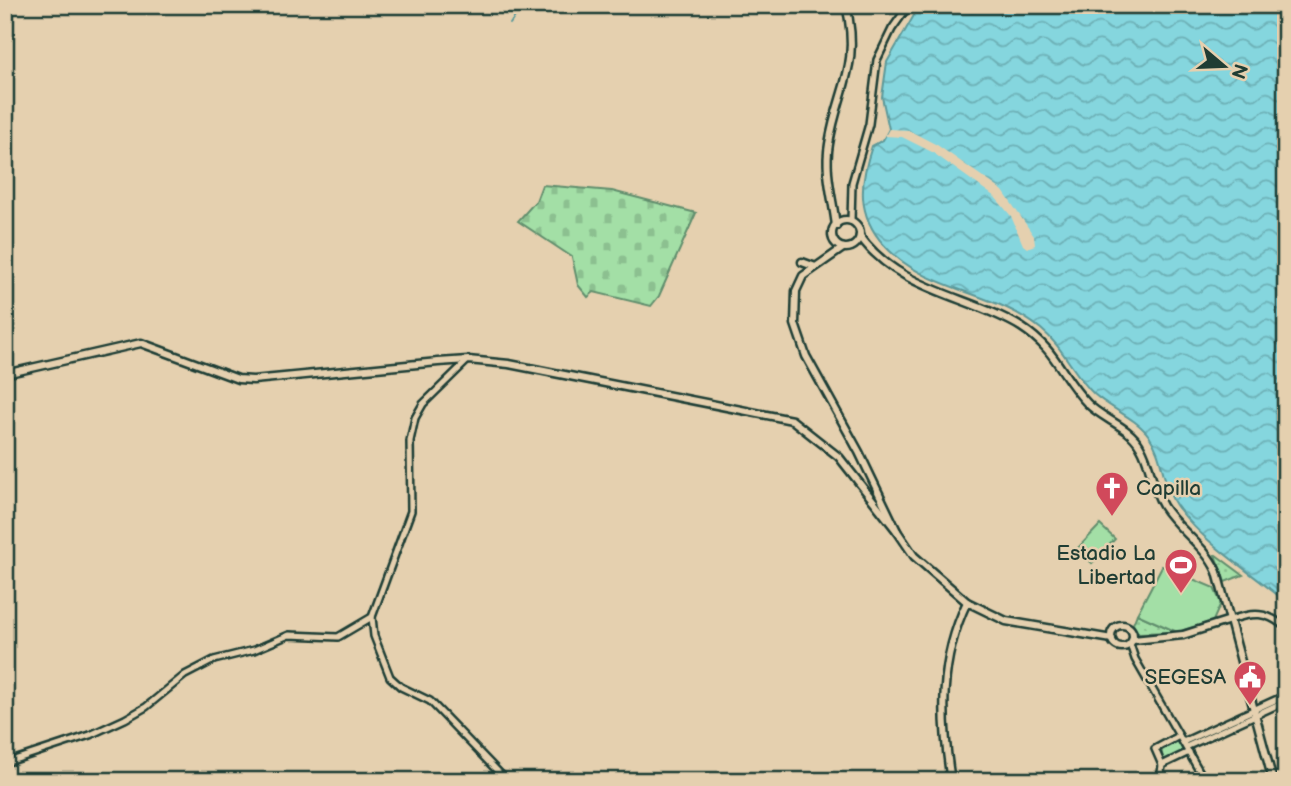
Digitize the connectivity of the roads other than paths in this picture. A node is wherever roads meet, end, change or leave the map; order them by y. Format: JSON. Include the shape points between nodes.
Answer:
{"nodes":[{"id":1,"x":846,"y":5,"type":"edge"},
{"id":2,"x":909,"y":5,"type":"edge"},
{"id":3,"x":833,"y":205,"type":"junction"},
{"id":4,"x":848,"y":221,"type":"junction"},
{"id":5,"x":836,"y":226,"type":"junction"},
{"id":6,"x":860,"y":236,"type":"junction"},
{"id":7,"x":834,"y":241,"type":"junction"},
{"id":8,"x":856,"y":245,"type":"junction"},
{"id":9,"x":843,"y":248,"type":"junction"},
{"id":10,"x":874,"y":251,"type":"junction"},
{"id":11,"x":827,"y":258,"type":"junction"},
{"id":12,"x":802,"y":262,"type":"dead end"},
{"id":13,"x":815,"y":266,"type":"junction"},
{"id":14,"x":468,"y":360,"type":"junction"},
{"id":15,"x":5,"y":374,"type":"edge"},
{"id":16,"x":874,"y":482,"type":"junction"},
{"id":17,"x":864,"y":488,"type":"junction"},
{"id":18,"x":897,"y":531,"type":"junction"},
{"id":19,"x":967,"y":603,"type":"junction"},
{"id":20,"x":372,"y":617,"type":"junction"},
{"id":21,"x":1230,"y":620,"type":"junction"},
{"id":22,"x":1286,"y":628,"type":"edge"},
{"id":23,"x":1112,"y":635,"type":"junction"},
{"id":24,"x":1130,"y":641,"type":"junction"},
{"id":25,"x":1285,"y":698,"type":"edge"},
{"id":26,"x":1255,"y":712,"type":"junction"},
{"id":27,"x":1184,"y":744,"type":"junction"},
{"id":28,"x":5,"y":763,"type":"edge"},
{"id":29,"x":1162,"y":765,"type":"junction"},
{"id":30,"x":507,"y":781,"type":"edge"},
{"id":31,"x":951,"y":781,"type":"edge"},
{"id":32,"x":1160,"y":781,"type":"edge"},
{"id":33,"x":1205,"y":781,"type":"edge"},
{"id":34,"x":1273,"y":781,"type":"edge"}],
"edges":[{"from":1,"to":3,"type":"main road","via":[[852,61],[829,145]]},
{"from":2,"to":4,"type":"street","via":[[877,60]]},
{"from":3,"to":4,"type":"main road"},
{"from":3,"to":5,"type":"main road"},
{"from":4,"to":5,"type":"main road"},
{"from":4,"to":6,"type":"main road","via":[[859,228]]},
{"from":5,"to":7,"type":"main road"},
{"from":6,"to":8,"type":"main road"},
{"from":6,"to":10,"type":"main road"},
{"from":7,"to":9,"type":"main road"},
{"from":7,"to":11,"type":"main road"},
{"from":8,"to":9,"type":"main road"},
{"from":8,"to":10,"type":"main road"},
{"from":9,"to":11,"type":"main road"},
{"from":10,"to":21,"type":"main road","via":[[922,285],[1008,320],[1049,349],[1086,403],[1139,444],[1163,506],[1213,564]]},
{"from":11,"to":13,"type":"main road"},
{"from":12,"to":13,"type":"main road"},
{"from":13,"to":16,"type":"main road","via":[[803,276],[796,291],[797,332]]},
{"from":14,"to":15,"type":"main road","via":[[238,379],[141,343]]},
{"from":14,"to":17,"type":"main road","via":[[538,369],[785,418],[804,427],[832,451]]},
{"from":14,"to":20,"type":"street","via":[[423,404],[415,418],[410,441],[411,511]]},
{"from":16,"to":17,"type":"main road"},
{"from":16,"to":18,"type":"main road"},
{"from":17,"to":18,"type":"main road"},
{"from":18,"to":19,"type":"main road","via":[[922,566]]},
{"from":19,"to":23,"type":"main road","via":[[1022,625]]},
{"from":19,"to":31,"type":"main road","via":[[951,637],[945,689],[944,730]]},
{"from":20,"to":28,"type":"street","via":[[338,637],[289,635],[214,660],[117,723]]},
{"from":20,"to":30,"type":"street","via":[[374,636],[390,677],[430,701]]},
{"from":21,"to":22,"type":"street","via":[[1264,614]]},
{"from":21,"to":24,"type":"main road","via":[[1183,635]]},
{"from":21,"to":26,"type":"main road"},
{"from":23,"to":24,"type":"main road","via":[[1117,646]]},
{"from":23,"to":24,"type":"main road","via":[[1124,626]]},
{"from":24,"to":27,"type":"street","via":[[1132,653]]},
{"from":25,"to":26,"type":"street"},
{"from":26,"to":27,"type":"street"},
{"from":26,"to":34,"type":"main road"},
{"from":27,"to":29,"type":"street"},
{"from":27,"to":29,"type":"street","via":[[1155,749]]},
{"from":27,"to":33,"type":"street"},
{"from":29,"to":32,"type":"street"}]}
